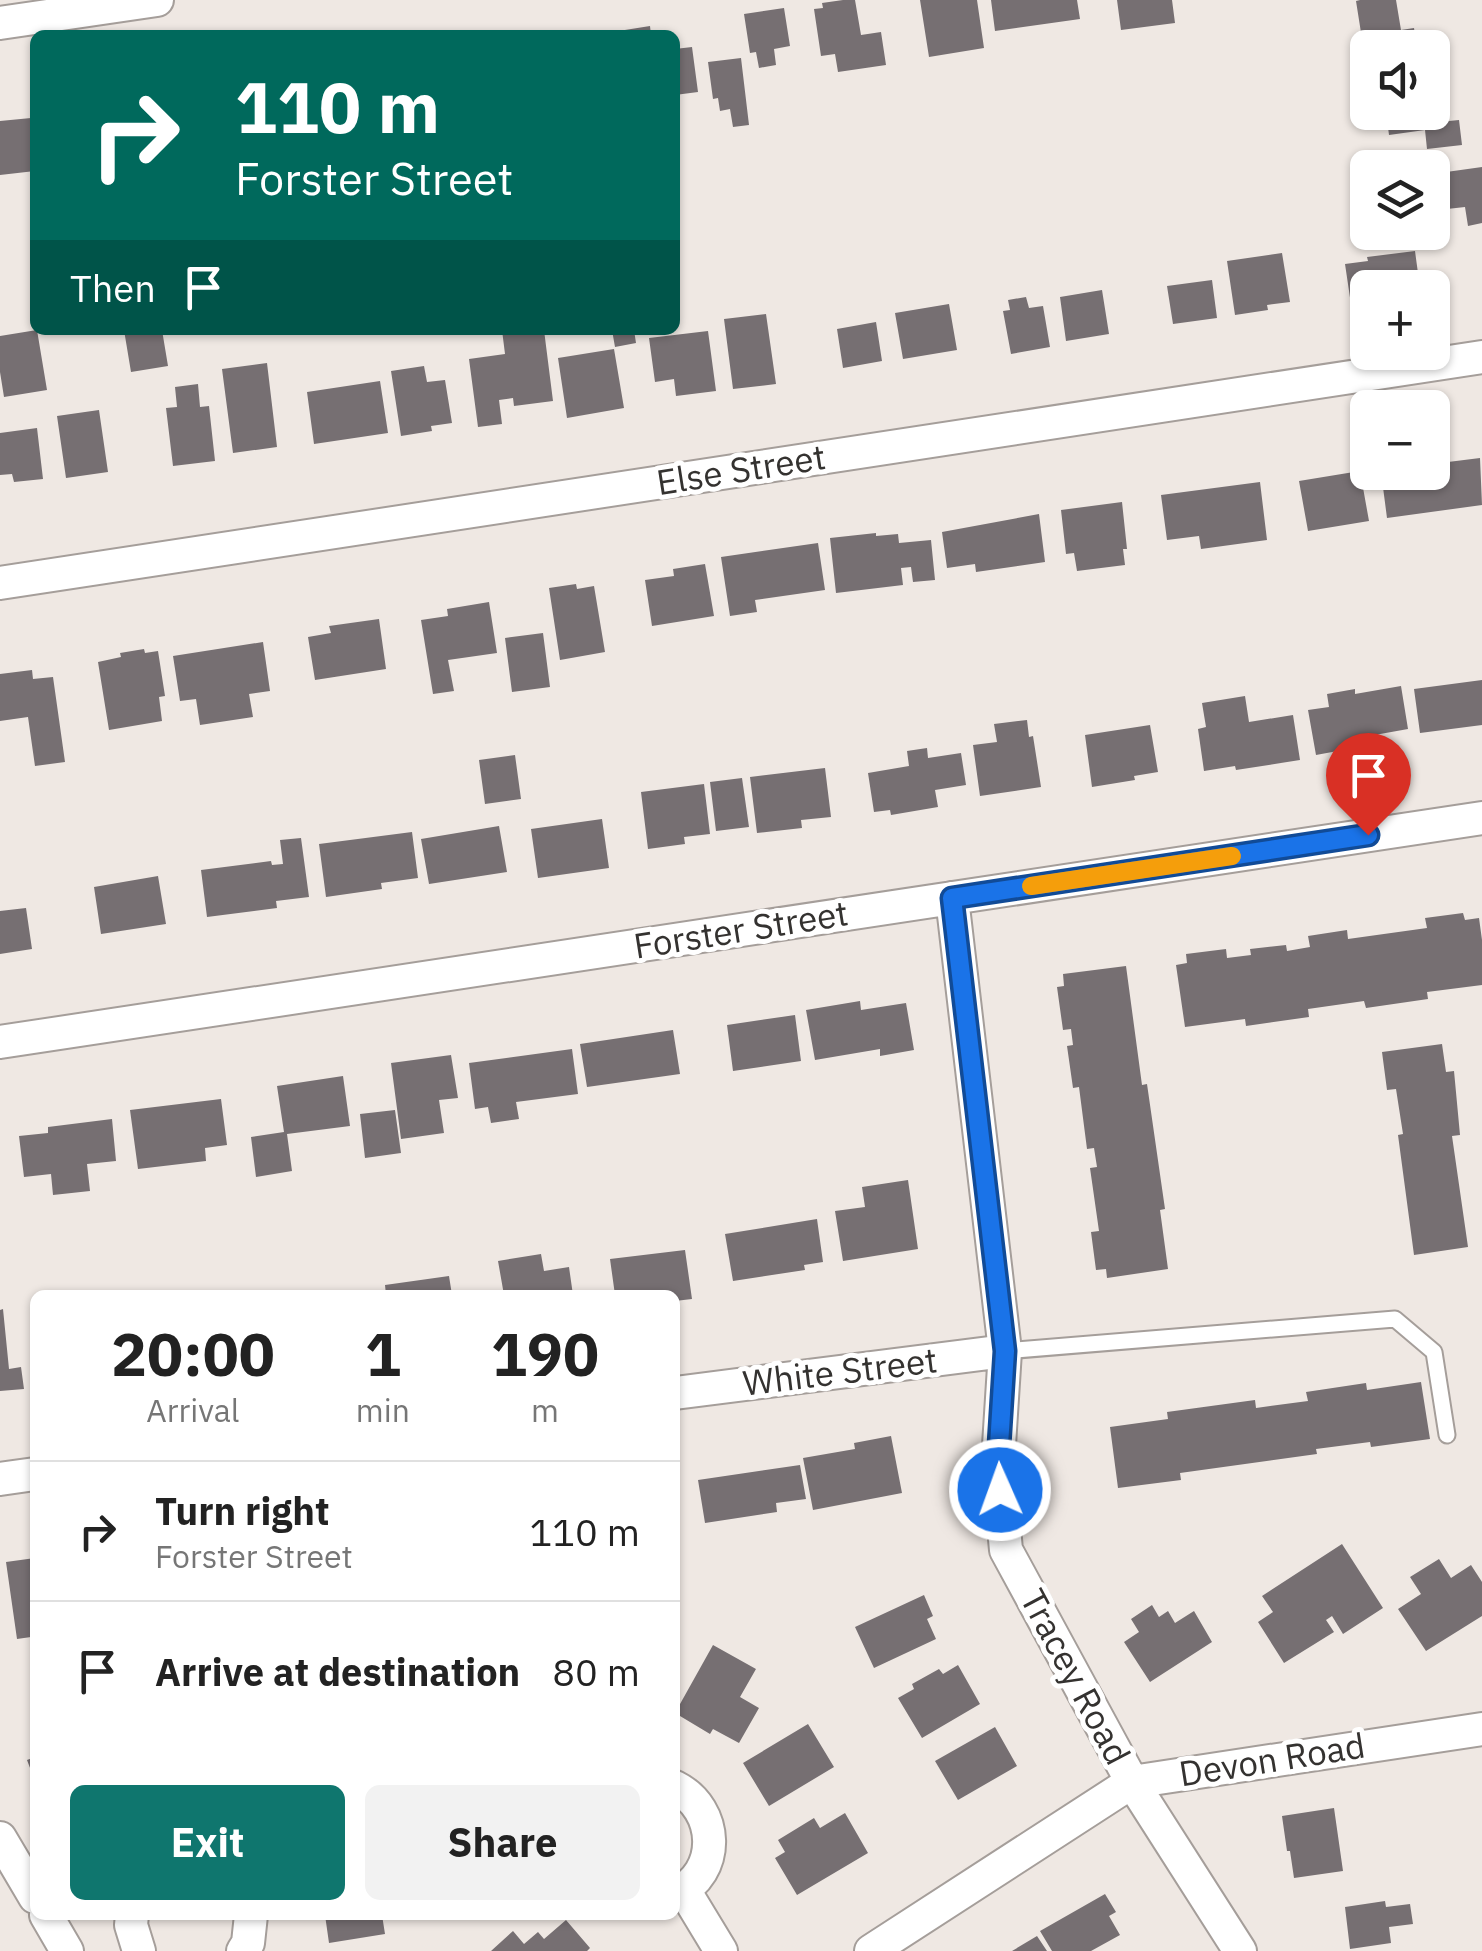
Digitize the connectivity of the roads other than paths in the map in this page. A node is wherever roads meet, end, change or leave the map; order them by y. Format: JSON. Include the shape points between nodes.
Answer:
{"nodes":[{"id":1,"x":157,"y":0,"type":"edge"},
{"id":2,"x":0,"y":23,"type":"edge"},
{"id":3,"x":1482,"y":357,"type":"edge"},
{"id":4,"x":0,"y":583,"type":"edge"},
{"id":5,"x":1482,"y":818,"type":"edge"},
{"id":6,"x":952,"y":898,"type":"junction"},
{"id":7,"x":0,"y":1042,"type":"edge"},
{"id":8,"x":1005,"y":1351,"type":"junction"},
{"id":9,"x":680,"y":1392,"type":"edge"},
{"id":10,"x":1446,"y":1435,"type":"dead end"},
{"id":11,"x":30,"y":1475,"type":"edge"},
{"id":12,"x":0,"y":1479,"type":"edge"},
{"id":13,"x":1482,"y":1729,"type":"edge"},
{"id":14,"x":1132,"y":1782,"type":"junction"},
{"id":15,"x":680,"y":1790,"type":"edge"},
{"id":16,"x":0,"y":1838,"type":"edge"},
{"id":17,"x":30,"y":1889,"type":"edge"},
{"id":18,"x":680,"y":1892,"type":"edge"},
{"id":19,"x":49,"y":1920,"type":"edge"},
{"id":20,"x":250,"y":1920,"type":"edge"},
{"id":21,"x":67,"y":1951,"type":"edge"},
{"id":22,"x":243,"y":1951,"type":"edge"},
{"id":23,"x":721,"y":1951,"type":"edge"},
{"id":24,"x":871,"y":1951,"type":"edge"},
{"id":25,"x":1240,"y":1951,"type":"edge"}],
"edges":[{"from":1,"to":2,"type":"street"},
{"from":3,"to":4,"type":"street","name":"Else Street"},
{"from":5,"to":6,"type":"street","name":"Forster Street"},
{"from":6,"to":7,"type":"street","name":"Forster Street"},
{"from":6,"to":8,"type":"street","name":"Tracey Road"},
{"from":8,"to":9,"type":"street","name":"White Street"},
{"from":8,"to":10,"type":"lane","via":[[1395,1319],[1434,1352]]},
{"from":8,"to":14,"type":"street","name":"Tracey Road","via":[[998,1461],[1006,1550]]},
{"from":11,"to":12,"type":"street"},
{"from":13,"to":14,"type":"street","name":"Devon Road"},
{"from":14,"to":24,"type":"street","name":"Devon Road"},
{"from":14,"to":25,"type":"street","name":"Tracey Road"},
{"from":15,"to":18,"type":"street","via":[[706,1819],[710,1847],[704,1866]]},
{"from":16,"to":17,"type":"street"},
{"from":18,"to":23,"type":"street"},
{"from":19,"to":21,"type":"street"},
{"from":20,"to":22,"type":"street"}]}
